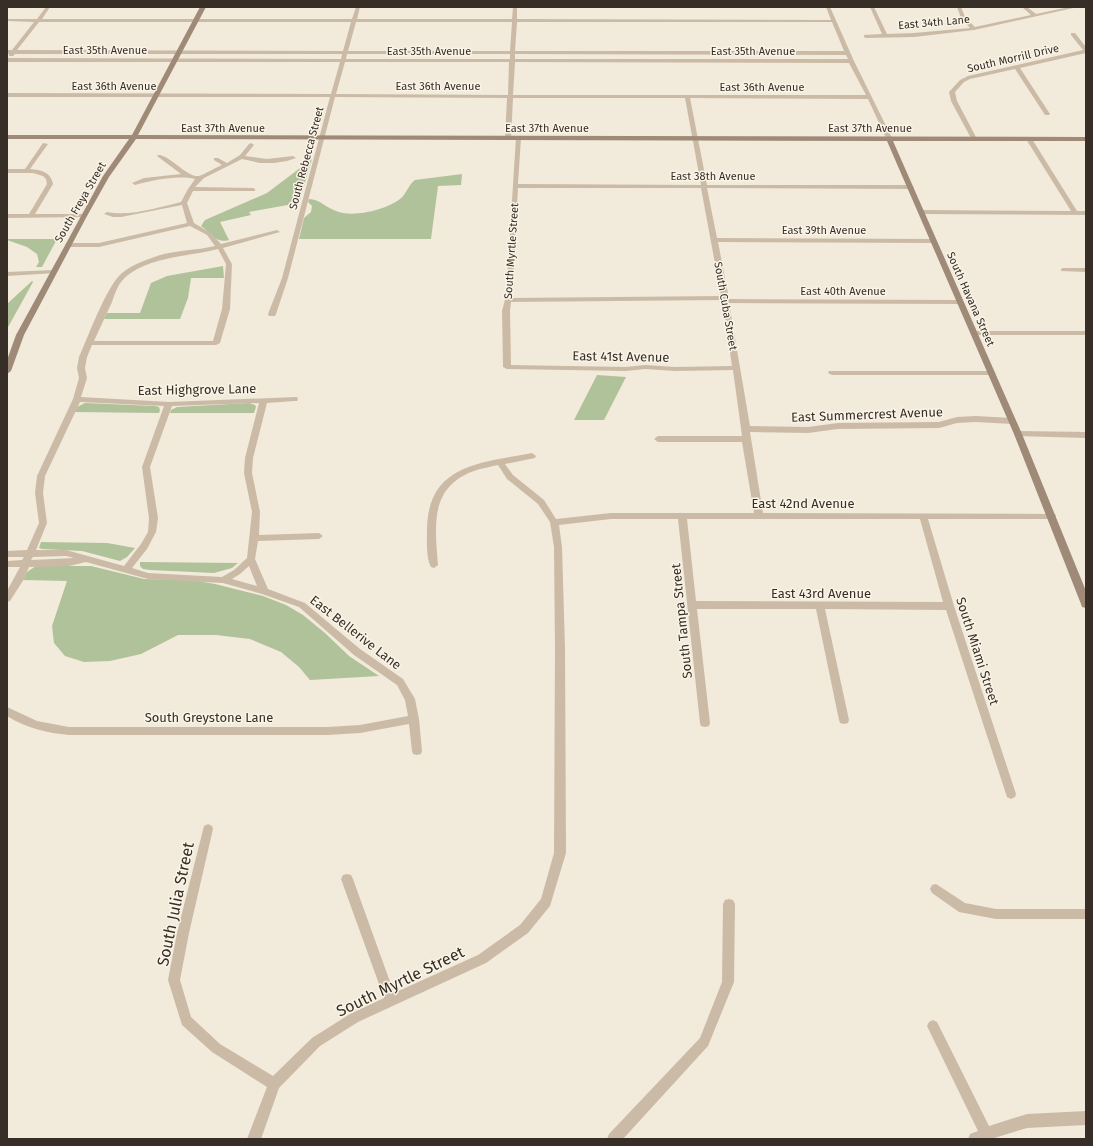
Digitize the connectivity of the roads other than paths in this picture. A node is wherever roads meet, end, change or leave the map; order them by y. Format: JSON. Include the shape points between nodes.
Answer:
{"nodes":[{"id":1,"x":48,"y":7,"type":"edge"},
{"id":2,"x":203,"y":7,"type":"edge"},
{"id":3,"x":358,"y":7,"type":"edge"},
{"id":4,"x":515,"y":7,"type":"edge"},
{"id":5,"x":828,"y":7,"type":"edge"},
{"id":6,"x":872,"y":7,"type":"edge"},
{"id":7,"x":959,"y":7,"type":"edge"},
{"id":8,"x":1024,"y":7,"type":"edge"},
{"id":9,"x":1076,"y":7,"type":"edge"},
{"id":10,"x":1035,"y":16,"type":"junction"},
{"id":11,"x":7,"y":20,"type":"edge"},
{"id":12,"x":38,"y":20,"type":"junction"},
{"id":13,"x":196,"y":20,"type":"junction"},
{"id":14,"x":355,"y":21,"type":"junction"},
{"id":15,"x":514,"y":21,"type":"junction"},
{"id":16,"x":834,"y":21,"type":"junction"},
{"id":17,"x":974,"y":29,"type":"junction"},
{"id":18,"x":1073,"y":34,"type":"dead end"},
{"id":19,"x":866,"y":36,"type":"dead end"},
{"id":20,"x":885,"y":36,"type":"junction"},
{"id":21,"x":1086,"y":50,"type":"edge"},
{"id":22,"x":7,"y":52,"type":"edge"},
{"id":23,"x":14,"y":52,"type":"junction"},
{"id":24,"x":179,"y":52,"type":"junction"},
{"id":25,"x":346,"y":52,"type":"junction"},
{"id":26,"x":513,"y":53,"type":"junction"},
{"id":27,"x":848,"y":53,"type":"junction"},
{"id":28,"x":7,"y":60,"type":"edge"},
{"id":29,"x":175,"y":60,"type":"junction"},
{"id":30,"x":344,"y":60,"type":"junction"},
{"id":31,"x":512,"y":61,"type":"junction"},
{"id":32,"x":852,"y":61,"type":"junction"},
{"id":33,"x":1017,"y":67,"type":"junction"},
{"id":34,"x":7,"y":95,"type":"edge"},
{"id":35,"x":155,"y":96,"type":"junction"},
{"id":36,"x":333,"y":96,"type":"junction"},
{"id":37,"x":511,"y":96,"type":"junction"},
{"id":38,"x":687,"y":96,"type":"junction"},
{"id":39,"x":869,"y":97,"type":"junction"},
{"id":40,"x":1047,"y":114,"type":"dead end"},
{"id":41,"x":7,"y":137,"type":"edge"},
{"id":42,"x":134,"y":138,"type":"junction"},
{"id":43,"x":321,"y":138,"type":"junction"},
{"id":44,"x":508,"y":138,"type":"junction"},
{"id":45,"x":518,"y":138,"type":"junction"},
{"id":46,"x":889,"y":138,"type":"junction"},
{"id":47,"x":974,"y":138,"type":"junction"},
{"id":48,"x":695,"y":139,"type":"junction"},
{"id":49,"x":1029,"y":139,"type":"junction"},
{"id":50,"x":1086,"y":139,"type":"edge"},
{"id":51,"x":45,"y":144,"type":"dead end"},
{"id":52,"x":252,"y":145,"type":"dead end"},
{"id":53,"x":241,"y":157,"type":"junction"},
{"id":54,"x":293,"y":158,"type":"dead end"},
{"id":55,"x":216,"y":159,"type":"dead end"},
{"id":56,"x":154,"y":162,"type":"dead end"},
{"id":57,"x":227,"y":165,"type":"junction"},
{"id":58,"x":7,"y":171,"type":"edge"},
{"id":59,"x":26,"y":171,"type":"junction"},
{"id":60,"x":186,"y":176,"type":"junction"},
{"id":61,"x":201,"y":178,"type":"junction"},
{"id":62,"x":136,"y":183,"type":"dead end"},
{"id":63,"x":515,"y":186,"type":"junction"},
{"id":64,"x":703,"y":186,"type":"junction"},
{"id":65,"x":911,"y":187,"type":"junction"},
{"id":66,"x":191,"y":189,"type":"junction"},
{"id":67,"x":253,"y":190,"type":"dead end"},
{"id":68,"x":184,"y":203,"type":"junction"},
{"id":69,"x":922,"y":212,"type":"junction"},
{"id":70,"x":1075,"y":213,"type":"junction"},
{"id":71,"x":1086,"y":213,"type":"edge"},
{"id":72,"x":7,"y":216,"type":"edge"},
{"id":73,"x":31,"y":216,"type":"junction"},
{"id":74,"x":83,"y":216,"type":"junction"},
{"id":75,"x":107,"y":216,"type":"dead end"},
{"id":76,"x":191,"y":224,"type":"junction"},
{"id":77,"x":277,"y":232,"type":"dead end"},
{"id":78,"x":715,"y":240,"type":"junction"},
{"id":79,"x":934,"y":241,"type":"junction"},
{"id":80,"x":70,"y":242,"type":"junction"},
{"id":81,"x":219,"y":246,"type":"junction"},
{"id":82,"x":1063,"y":270,"type":"dead end"},
{"id":83,"x":1086,"y":270,"type":"edge"},
{"id":84,"x":9,"y":274,"type":"edge"},
{"id":85,"x":53,"y":274,"type":"junction"},
{"id":86,"x":508,"y":300,"type":"junction"},
{"id":87,"x":726,"y":300,"type":"junction"},
{"id":88,"x":960,"y":302,"type":"junction"},
{"id":89,"x":272,"y":314,"type":"dead end"},
{"id":90,"x":974,"y":333,"type":"junction"},
{"id":91,"x":1086,"y":333,"type":"edge"},
{"id":92,"x":91,"y":343,"type":"junction"},
{"id":93,"x":506,"y":364,"type":"joint"},
{"id":94,"x":736,"y":368,"type":"junction"},
{"id":95,"x":7,"y":371,"type":"edge"},
{"id":96,"x":832,"y":373,"type":"dead end"},
{"id":97,"x":992,"y":373,"type":"junction"},
{"id":98,"x":77,"y":399,"type":"junction"},
{"id":99,"x":294,"y":399,"type":"dead end"},
{"id":100,"x":264,"y":400,"type":"junction"},
{"id":101,"x":169,"y":404,"type":"junction"},
{"id":102,"x":1012,"y":421,"type":"junction"},
{"id":103,"x":746,"y":429,"type":"junction"},
{"id":104,"x":1018,"y":434,"type":"junction"},
{"id":105,"x":1086,"y":435,"type":"edge"},
{"id":106,"x":658,"y":439,"type":"dead end"},
{"id":107,"x":746,"y":439,"type":"junction"},
{"id":108,"x":532,"y":456,"type":"dead end"},
{"id":109,"x":500,"y":462,"type":"junction"},
{"id":110,"x":682,"y":516,"type":"junction"},
{"id":111,"x":759,"y":516,"type":"junction"},
{"id":112,"x":923,"y":516,"type":"junction"},
{"id":113,"x":1052,"y":516,"type":"junction"},
{"id":114,"x":554,"y":522,"type":"junction"},
{"id":115,"x":319,"y":536,"type":"dead end"},
{"id":116,"x":254,"y":538,"type":"junction"},
{"id":117,"x":7,"y":554,"type":"edge"},
{"id":118,"x":30,"y":554,"type":"junction"},
{"id":119,"x":84,"y":559,"type":"junction"},
{"id":120,"x":251,"y":559,"type":"junction"},
{"id":121,"x":7,"y":564,"type":"edge"},
{"id":122,"x":26,"y":564,"type":"junction"},
{"id":123,"x":434,"y":565,"type":"dead end"},
{"id":124,"x":127,"y":569,"type":"junction"},
{"id":125,"x":222,"y":580,"type":"junction"},
{"id":126,"x":1083,"y":588,"type":"edge"},
{"id":127,"x":264,"y":590,"type":"junction"},
{"id":128,"x":7,"y":599,"type":"edge"},
{"id":129,"x":1086,"y":604,"type":"edge"},
{"id":130,"x":692,"y":605,"type":"junction"},
{"id":131,"x":820,"y":606,"type":"junction"},
{"id":132,"x":949,"y":606,"type":"junction"},
{"id":133,"x":7,"y":710,"type":"edge"},
{"id":134,"x":414,"y":719,"type":"junction"},
{"id":135,"x":844,"y":720,"type":"dead end"},
{"id":136,"x":705,"y":723,"type":"dead end"},
{"id":137,"x":417,"y":751,"type":"dead end"},
{"id":138,"x":1011,"y":794,"type":"dead end"},
{"id":139,"x":208,"y":829,"type":"dead end"},
{"id":140,"x":347,"y":879,"type":"dead end"},
{"id":141,"x":936,"y":890,"type":"dead end"},
{"id":142,"x":729,"y":904,"type":"dead end"},
{"id":143,"x":1086,"y":914,"type":"edge"},
{"id":144,"x":391,"y":1002,"type":"junction"},
{"id":145,"x":934,"y":1026,"type":"dead end"},
{"id":146,"x":274,"y":1084,"type":"junction"},
{"id":147,"x":1086,"y":1118,"type":"edge"},
{"id":148,"x":980,"y":1136,"type":"edge"},
{"id":149,"x":254,"y":1139,"type":"edge"},
{"id":150,"x":614,"y":1139,"type":"edge"}],
"edges":[{"from":1,"to":12,"type":"street"},
{"from":2,"to":13,"type":"street","name":"South Freya Street"},
{"from":3,"to":14,"type":"street","name":"South Rebecca Street"},
{"from":4,"to":15,"type":"street"},
{"from":5,"to":16,"type":"street","name":"South Havana Street"},
{"from":6,"to":20,"type":"street"},
{"from":7,"to":17,"type":"street","via":[[963,18]]},
{"from":8,"to":10,"type":"street"},
{"from":9,"to":10,"type":"street","name":"East 34th Lane"},
{"from":10,"to":17,"type":"street","name":"East 34th Lane"},
{"from":11,"to":12,"type":"street"},
{"from":12,"to":13,"type":"street"},
{"from":12,"to":23,"type":"street"},
{"from":13,"to":14,"type":"street"},
{"from":13,"to":24,"type":"street","name":"South Freya Street"},
{"from":14,"to":15,"type":"street"},
{"from":14,"to":25,"type":"street","name":"South Rebecca Street"},
{"from":15,"to":16,"type":"street"},
{"from":15,"to":26,"type":"street"},
{"from":16,"to":27,"type":"street","name":"South Havana Street"},
{"from":17,"to":20,"type":"street","name":"East 34th Lane"},
{"from":18,"to":21,"type":"street"},
{"from":19,"to":20,"type":"street","name":"East 34th Lane"},
{"from":21,"to":33,"type":"street","name":"South Morrill Drive"},
{"from":22,"to":23,"type":"street","name":"East 35th Avenue"},
{"from":23,"to":24,"type":"street","name":"East 35th Avenue"},
{"from":23,"to":28,"type":"street"},
{"from":24,"to":25,"type":"street","name":"East 35th Avenue"},
{"from":24,"to":29,"type":"street","name":"South Freya Street"},
{"from":25,"to":26,"type":"street","name":"East 35th Avenue"},
{"from":25,"to":30,"type":"street","name":"South Rebecca Street"},
{"from":26,"to":27,"type":"street","name":"East 35th Avenue"},
{"from":26,"to":31,"type":"street"},
{"from":27,"to":32,"type":"street","name":"South Havana Street"},
{"from":28,"to":29,"type":"street","name":"East 35th Avenue"},
{"from":29,"to":30,"type":"street","name":"East 35th Avenue"},
{"from":29,"to":35,"type":"street","name":"South Freya Street"},
{"from":30,"to":31,"type":"street","name":"East 35th Avenue"},
{"from":30,"to":36,"type":"street","name":"South Rebecca Street"},
{"from":31,"to":32,"type":"street","name":"East 35th Avenue"},
{"from":31,"to":37,"type":"street"},
{"from":32,"to":39,"type":"street","name":"South Havana Street"},
{"from":33,"to":40,"type":"street"},
{"from":33,"to":47,"type":"street","name":"South Morrill Drive","via":[[968,78],[952,92],[954,101]]},
{"from":34,"to":35,"type":"street","name":"East 36th Avenue"},
{"from":35,"to":36,"type":"street","name":"East 36th Avenue"},
{"from":35,"to":42,"type":"street","name":"South Freya Street"},
{"from":36,"to":37,"type":"street","name":"East 36th Avenue"},
{"from":36,"to":43,"type":"street","name":"South Rebecca Street"},
{"from":37,"to":38,"type":"street","name":"East 36th Avenue"},
{"from":37,"to":44,"type":"street"},
{"from":38,"to":39,"type":"street","name":"East 36th Avenue"},
{"from":38,"to":48,"type":"street","name":"South Cuba Street"},
{"from":39,"to":46,"type":"street","name":"South Havana Street"},
{"from":41,"to":42,"type":"street","name":"East 37th Avenue"},
{"from":42,"to":43,"type":"street","name":"East 37th Avenue"},
{"from":42,"to":74,"type":"street","name":"South Freya Street","via":[[106,176]]},
{"from":43,"to":44,"type":"street","name":"East 37th Avenue"},
{"from":43,"to":89,"type":"street","name":"South Rebecca Street","via":[[285,278]]},
{"from":44,"to":45,"type":"street","name":"East 37th Avenue"},
{"from":45,"to":48,"type":"street","name":"East 37th Avenue"},
{"from":45,"to":63,"type":"street","name":"South Myrtle Street"},
{"from":46,"to":47,"type":"street","name":"East 37th Avenue"},
{"from":46,"to":48,"type":"street","name":"East 37th Avenue"},
{"from":46,"to":65,"type":"street","name":"South Havana Street"},
{"from":47,"to":49,"type":"street","name":"East 37th Avenue"},
{"from":48,"to":64,"type":"street","name":"South Cuba Street"},
{"from":49,"to":50,"type":"street","name":"East 37th Avenue"},
{"from":49,"to":70,"type":"street"},
{"from":51,"to":59,"type":"street"},
{"from":52,"to":53,"type":"street"},
{"from":53,"to":54,"type":"street","via":[[280,161]]},
{"from":53,"to":57,"type":"street"},
{"from":55,"to":57,"type":"street"},
{"from":56,"to":60,"type":"street","via":[[162,158],[174,164]]},
{"from":57,"to":61,"type":"street"},
{"from":58,"to":59,"type":"street"},
{"from":59,"to":73,"type":"street","via":[[46,175],[50,181]]},
{"from":60,"to":61,"type":"street"},
{"from":60,"to":62,"type":"street"},
{"from":61,"to":66,"type":"street"},
{"from":63,"to":64,"type":"street","name":"East 38th Avenue"},
{"from":63,"to":86,"type":"street","name":"South Myrtle Street"},
{"from":64,"to":65,"type":"street","name":"East 38th Avenue"},
{"from":64,"to":78,"type":"street","name":"South Cuba Street"},
{"from":65,"to":69,"type":"street","name":"South Havana Street"},
{"from":66,"to":67,"type":"street"},
{"from":66,"to":68,"type":"street"},
{"from":68,"to":75,"type":"street","via":[[133,214]]},
{"from":68,"to":76,"type":"street"},
{"from":69,"to":70,"type":"street"},
{"from":69,"to":79,"type":"street","name":"South Havana Street"},
{"from":70,"to":71,"type":"street"},
{"from":72,"to":73,"type":"street"},
{"from":73,"to":74,"type":"street"},
{"from":74,"to":80,"type":"street","name":"South Freya Street"},
{"from":76,"to":80,"type":"street","via":[[99,244]]},
{"from":76,"to":81,"type":"street","via":[[209,234]]},
{"from":77,"to":81,"type":"street"},
{"from":78,"to":79,"type":"street","name":"East 39th Avenue"},
{"from":78,"to":87,"type":"street","name":"South Cuba Street"},
{"from":79,"to":88,"type":"street","name":"South Havana Street"},
{"from":80,"to":85,"type":"street","name":"South Freya Street"},
{"from":81,"to":92,"type":"street","via":[[149,261],[125,274],[116,284]]},
{"from":81,"to":92,"type":"street","via":[[229,264],[229,276],[225,314],[216,343]]},
{"from":82,"to":83,"type":"street"},
{"from":84,"to":85,"type":"street"},
{"from":85,"to":95,"type":"street","name":"South Freya Street","via":[[20,336]]},
{"from":86,"to":87,"type":"street","name":"East 40th Avenue"},
{"from":86,"to":93,"type":"street","name":"South Myrtle Street"},
{"from":87,"to":88,"type":"street","name":"East 40th Avenue"},
{"from":87,"to":94,"type":"street","name":"South Cuba Street"},
{"from":88,"to":90,"type":"street","name":"South Havana Street"},
{"from":90,"to":91,"type":"street"},
{"from":90,"to":97,"type":"street","name":"South Havana Street"},
{"from":92,"to":98,"type":"street","via":[[83,358],[83,378]]},
{"from":93,"to":94,"type":"street","name":"East 41st Avenue","via":[[507,367],[514,368]]},
{"from":94,"to":103,"type":"street","name":"South Cuba Street"},
{"from":96,"to":97,"type":"street"},
{"from":97,"to":102,"type":"street","name":"South Havana Street"},
{"from":98,"to":101,"type":"street","name":"East Highgrove Lane"},
{"from":98,"to":118,"type":"street","via":[[41,476],[39,493],[43,523]]},
{"from":99,"to":100,"type":"street","name":"East Highgrove Lane"},
{"from":100,"to":101,"type":"street","name":"East Highgrove Lane"},
{"from":100,"to":116,"type":"street","via":[[249,458],[248,473],[256,512]]},
{"from":101,"to":124,"type":"street","via":[[146,467],[154,518],[153,531]]},
{"from":102,"to":103,"type":"street","name":"East Summercrest Avenue","via":[[976,419],[957,420],[940,425],[838,426],[808,430]]},
{"from":102,"to":104,"type":"street","name":"South Havana Street"},
{"from":103,"to":107,"type":"street","name":"South Cuba Street"},
{"from":104,"to":105,"type":"street"},
{"from":104,"to":113,"type":"street","name":"South Havana Street"},
{"from":106,"to":107,"type":"street"},
{"from":107,"to":111,"type":"street","name":"South Cuba Street"},
{"from":108,"to":109,"type":"street"},
{"from":109,"to":114,"type":"street","via":[[510,477],[541,502]]},
{"from":109,"to":123,"type":"street","via":[[470,469],[440,489],[432,508]]},
{"from":110,"to":111,"type":"street","name":"East 42nd Avenue"},
{"from":110,"to":114,"type":"street","name":"East 42nd Avenue","via":[[611,516]]},
{"from":110,"to":130,"type":"street","name":"South Tampa Street"},
{"from":111,"to":112,"type":"street","name":"East 42nd Avenue"},
{"from":112,"to":113,"type":"street","name":"East 42nd Avenue"},
{"from":112,"to":132,"type":"street","name":"South Miami Street"},
{"from":113,"to":126,"type":"street","name":"South Havana Street"},
{"from":114,"to":144,"type":"street","name":"South Myrtle Street","via":[[558,547],[560,649],[560,853],[546,902],[524,929],[482,958]]},
{"from":115,"to":116,"type":"street"},
{"from":116,"to":120,"type":"street"},
{"from":117,"to":118,"type":"street","name":"East Bellerive Lane"},
{"from":118,"to":119,"type":"street","name":"East Bellerive Lane","via":[[66,553]]},
{"from":118,"to":122,"type":"street"},
{"from":119,"to":122,"type":"street","name":"East Bellerive Lane","via":[[69,563]]},
{"from":119,"to":124,"type":"street","name":"East Bellerive Lane"},
{"from":120,"to":125,"type":"street","via":[[237,572]]},
{"from":120,"to":127,"type":"street"},
{"from":121,"to":122,"type":"street","name":"East Bellerive Lane"},
{"from":122,"to":128,"type":"street"},
{"from":124,"to":125,"type":"street","name":"East Bellerive Lane","via":[[148,576]]},
{"from":125,"to":127,"type":"street","name":"East Bellerive Lane"},
{"from":126,"to":129,"type":"street","name":"South Havana Street"},
{"from":127,"to":134,"type":"street","name":"East Bellerive Lane","via":[[302,605],[357,652],[400,682],[410,699]]},
{"from":130,"to":131,"type":"street","name":"East 43rd Avenue"},
{"from":130,"to":136,"type":"street","name":"South Tampa Street"},
{"from":131,"to":132,"type":"street","name":"East 43rd Avenue"},
{"from":131,"to":135,"type":"street"},
{"from":132,"to":138,"type":"street","name":"South Miami Street"},
{"from":133,"to":134,"type":"street","name":"South Greystone Lane","via":[[21,721],[44,729],[69,732],[360,729]]},
{"from":134,"to":137,"type":"street","name":"East Bellerive Lane"},
{"from":139,"to":146,"type":"street","name":"South Julia Street","via":[[174,980],[186,1021],[216,1048]]},
{"from":140,"to":144,"type":"street"},
{"from":141,"to":143,"type":"street","via":[[963,908],[996,914]]},
{"from":142,"to":150,"type":"street","via":[[728,982],[704,1042]]},
{"from":144,"to":146,"type":"street","name":"South Myrtle Street","via":[[354,1018],[316,1042]]},
{"from":145,"to":148,"type":"street"},
{"from":146,"to":149,"type":"street","name":"South Myrtle Street"},
{"from":147,"to":148,"type":"street","via":[[1027,1121]]}]}
